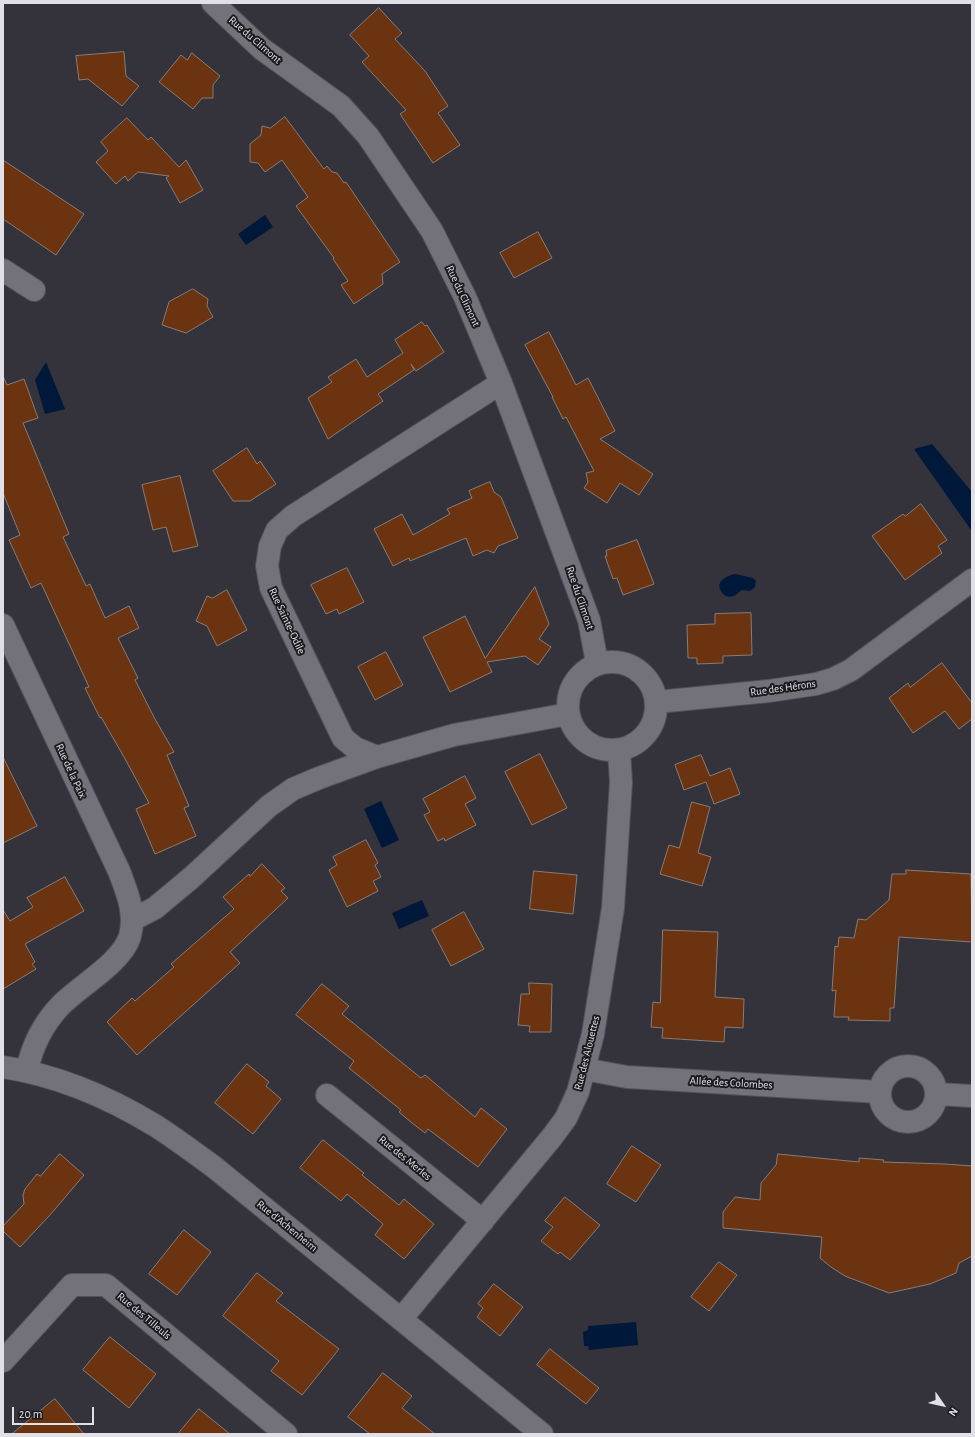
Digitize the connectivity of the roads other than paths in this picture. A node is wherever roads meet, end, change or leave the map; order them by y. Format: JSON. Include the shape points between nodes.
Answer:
{"nodes":[{"id":1,"x":213,"y":3,"type":"edge"},
{"id":2,"x":3,"y":270,"type":"edge"},
{"id":3,"x":34,"y":290,"type":"dead end"},
{"id":4,"x":501,"y":383,"type":"junction"},
{"id":5,"x":972,"y":580,"type":"edge"},
{"id":6,"x":3,"y":625,"type":"edge"},
{"id":7,"x":597,"y":663,"type":"junction"},
{"id":8,"x":657,"y":702,"type":"junction"},
{"id":9,"x":568,"y":714,"type":"junction"},
{"id":10,"x":619,"y":751,"type":"junction"},
{"id":11,"x":377,"y":757,"type":"junction"},
{"id":12,"x":132,"y":920,"type":"junction"},
{"id":13,"x":3,"y":1067,"type":"edge"},
{"id":14,"x":584,"y":1069,"type":"junction"},
{"id":15,"x":27,"y":1070,"type":"junction"},
{"id":16,"x":880,"y":1092,"type":"junction"},
{"id":17,"x":937,"y":1094,"type":"junction"},
{"id":18,"x":327,"y":1095,"type":"dead end"},
{"id":19,"x":972,"y":1096,"type":"edge"},
{"id":20,"x":483,"y":1221,"type":"junction"},
{"id":21,"x":401,"y":1320,"type":"junction"},
{"id":22,"x":3,"y":1361,"type":"edge"},
{"id":23,"x":286,"y":1434,"type":"edge"},
{"id":24,"x":542,"y":1434,"type":"edge"}],
"edges":[{"from":1,"to":4,"type":"street","name":"Rue du Climont","via":[[262,49],[341,106],[368,136],[432,231],[465,297]]},
{"from":2,"to":3,"type":"street"},
{"from":4,"to":7,"type":"street","name":"Rue du Climont","via":[[589,620]]},
{"from":4,"to":11,"type":"street","name":"Rue Sainte-Odile","via":[[293,516],[277,530],[270,546],[267,566],[271,588],[343,738],[355,748]]},
{"from":5,"to":8,"type":"street","name":"Rue des Hérons","via":[[851,670],[833,678],[816,684],[769,691]]},
{"from":6,"to":12,"type":"street","name":"Rue de la Paix","via":[[119,871],[130,899]]},
{"from":7,"to":8,"type":"street","via":[[619,661],[636,667],[650,680]]},
{"from":7,"to":9,"type":"street","via":[[577,678],[568,698]]},
{"from":8,"to":10,"type":"street","via":[[655,721],[637,744]]},
{"from":9,"to":10,"type":"street","via":[[576,734],[600,750]]},
{"from":9,"to":11,"type":"street","via":[[454,735]]},
{"from":10,"to":14,"type":"street","name":"Rue des Alouettes","via":[[621,782],[613,908],[593,1034]]},
{"from":11,"to":12,"type":"street","via":[[293,789],[269,806],[155,908]]},
{"from":12,"to":15,"type":"street","name":"Rue de la Paix","via":[[130,936],[123,950],[60,1006],[42,1030],[30,1055]]},
{"from":13,"to":15,"type":"street","name":"Rue d'Achenheim"},
{"from":14,"to":16,"type":"street","name":"Allée des Colombes","via":[[627,1077]]},
{"from":14,"to":20,"type":"street","name":"Rue des Alouettes","via":[[578,1092],[566,1118]]},
{"from":15,"to":21,"type":"street","name":"Rue d'Achenheim","via":[[125,1108],[156,1126],[214,1167]]},
{"from":16,"to":17,"type":"street","via":[[886,1076],[896,1068],[909,1065],[924,1070],[934,1081]]},
{"from":16,"to":17,"type":"street","via":[[884,1109],[896,1120],[910,1123],[924,1118],[933,1108]]},
{"from":17,"to":19,"type":"street"},
{"from":18,"to":20,"type":"street","name":"Rue des Merles"},
{"from":20,"to":21,"type":"street","name":"Rue des Alouettes"},
{"from":21,"to":24,"type":"street","name":"Rue d'Achenheim"},
{"from":22,"to":23,"type":"street","name":"Rue des Tilleuls","via":[[72,1285],[106,1285]]}]}
